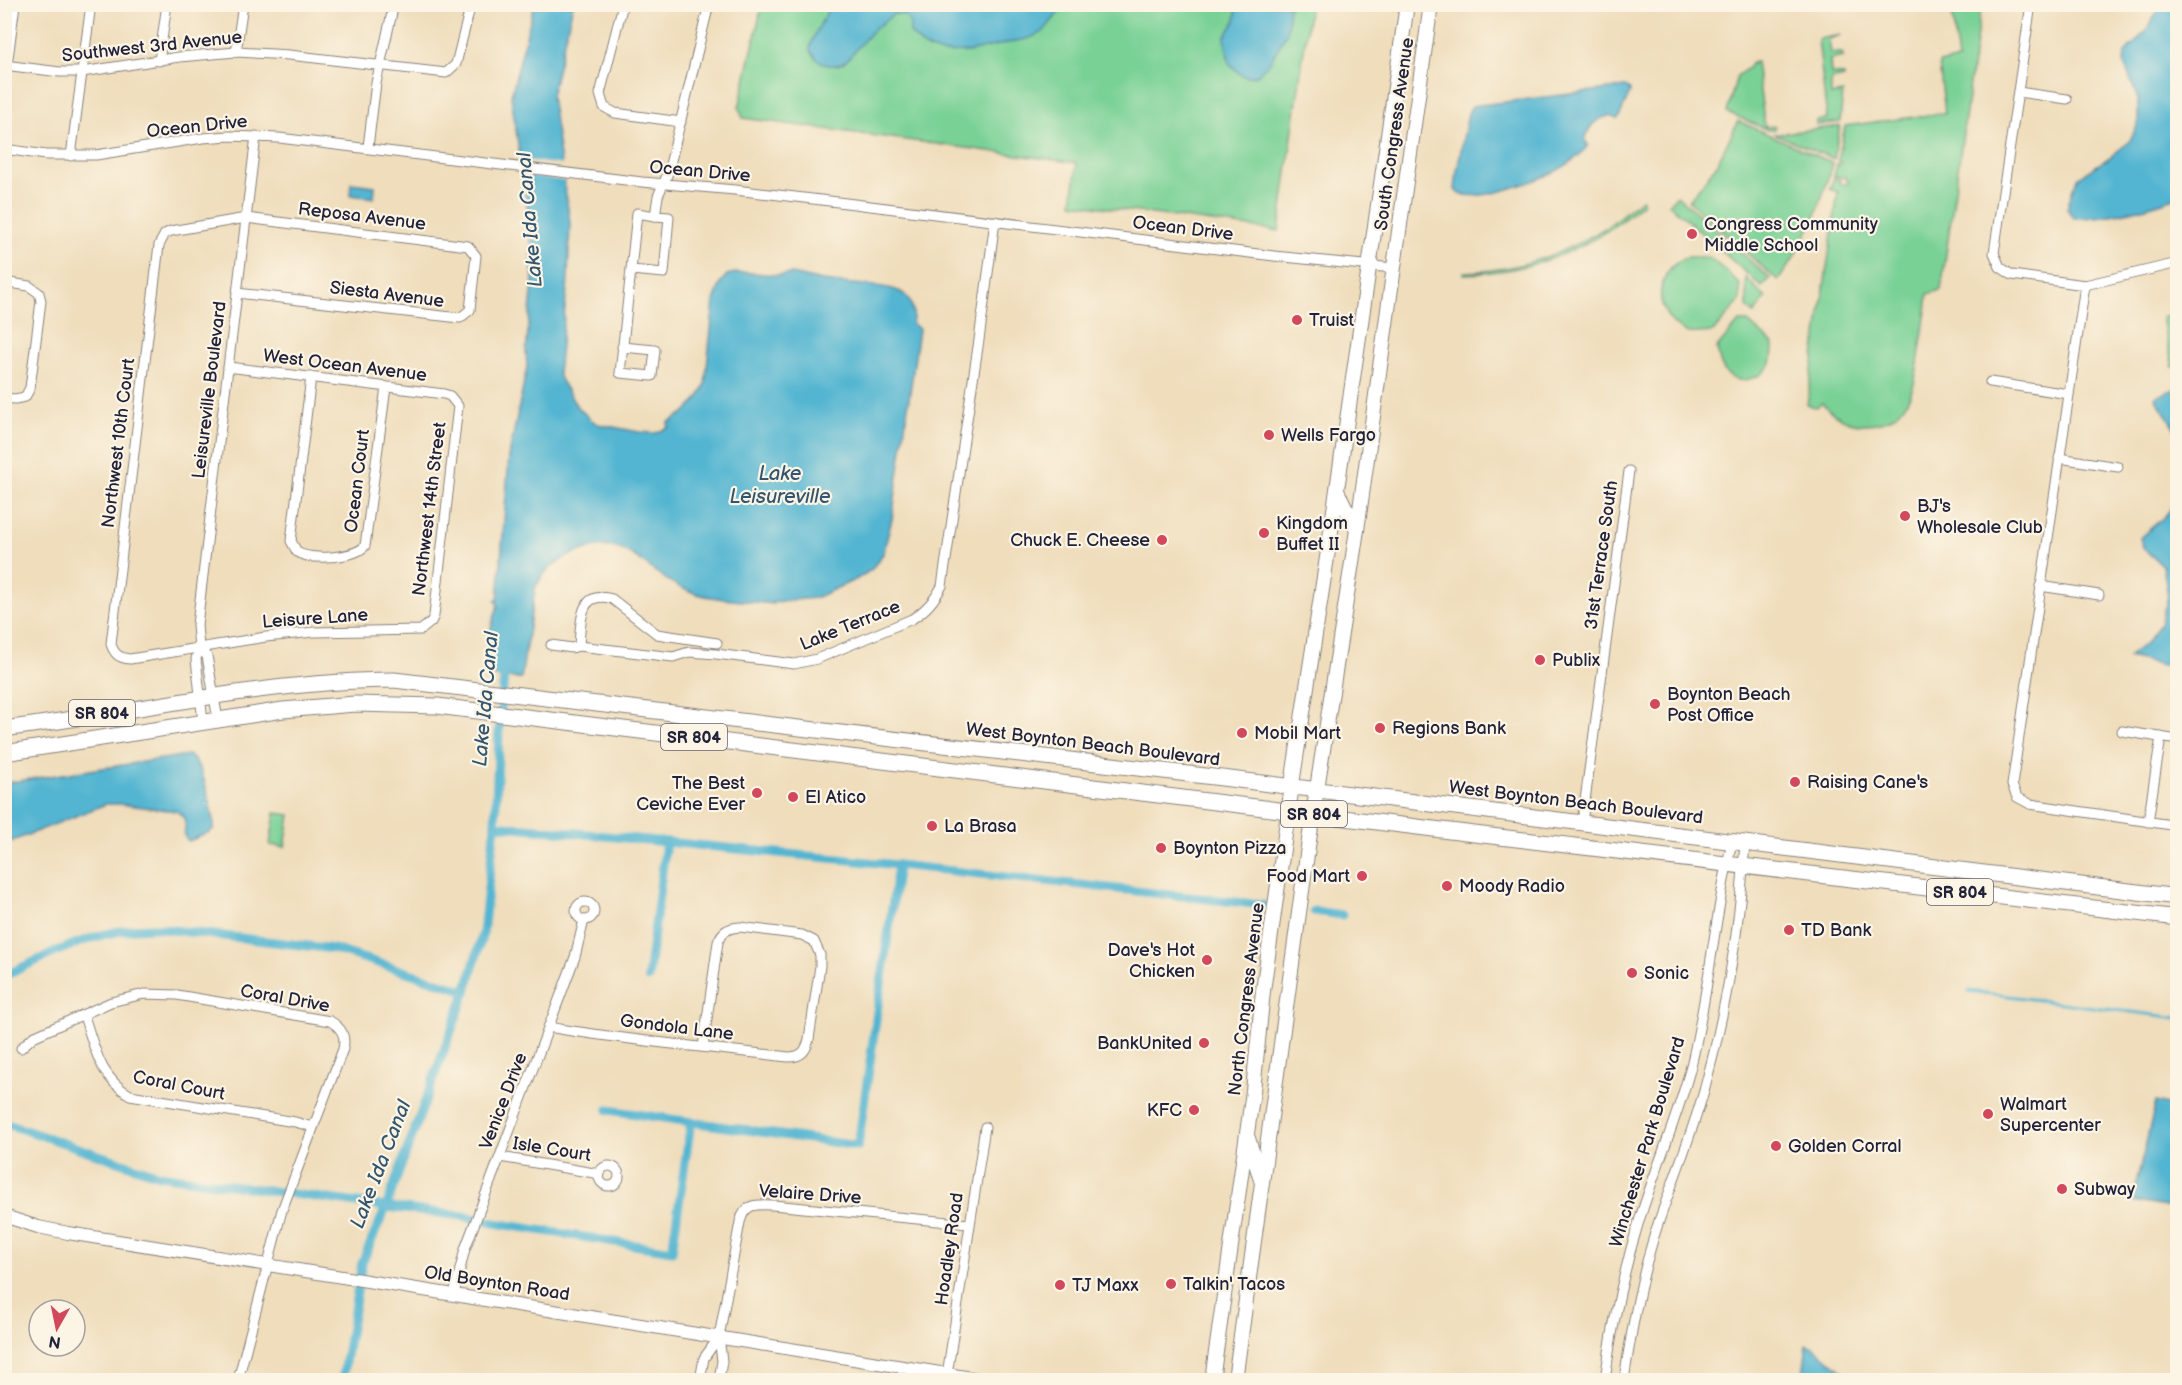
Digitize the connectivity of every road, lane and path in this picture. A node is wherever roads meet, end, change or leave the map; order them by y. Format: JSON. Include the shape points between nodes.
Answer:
{"nodes":[{"id":1,"x":15,"y":4,"type":"edge"},
{"id":2,"x":91,"y":4,"type":"edge"},
{"id":3,"x":167,"y":4,"type":"edge"},
{"id":4,"x":243,"y":4,"type":"edge"},
{"id":5,"x":394,"y":4,"type":"edge"},
{"id":6,"x":471,"y":4,"type":"edge"},
{"id":7,"x":622,"y":4,"type":"edge"},
{"id":8,"x":709,"y":4,"type":"edge"},
{"id":9,"x":1407,"y":4,"type":"edge"},
{"id":10,"x":1431,"y":4,"type":"edge"},
{"id":11,"x":2031,"y":4,"type":"edge"},
{"id":12,"x":236,"y":52,"type":"junction"},
{"id":13,"x":159,"y":61,"type":"junction"},
{"id":14,"x":6,"y":66,"type":"edge"},
{"id":15,"x":379,"y":66,"type":"junction"},
{"id":16,"x":82,"y":72,"type":"junction"},
{"id":17,"x":2018,"y":92,"type":"junction"},
{"id":18,"x":2067,"y":99,"type":"dead end"},
{"id":19,"x":681,"y":122,"type":"junction"},
{"id":20,"x":256,"y":136,"type":"junction"},
{"id":21,"x":368,"y":147,"type":"junction"},
{"id":22,"x":4,"y":150,"type":"edge"},
{"id":23,"x":71,"y":156,"type":"junction"},
{"id":24,"x":663,"y":184,"type":"junction"},
{"id":25,"x":655,"y":216,"type":"junction"},
{"id":26,"x":246,"y":218,"type":"junction"},
{"id":27,"x":995,"y":221,"type":"junction"},
{"id":28,"x":473,"y":250,"type":"joint"},
{"id":29,"x":2178,"y":263,"type":"edge"},
{"id":30,"x":1369,"y":267,"type":"junction"},
{"id":31,"x":1393,"y":268,"type":"junction"},
{"id":32,"x":631,"y":270,"type":"junction"},
{"id":33,"x":4,"y":282,"type":"edge"},
{"id":34,"x":2085,"y":285,"type":"junction"},
{"id":35,"x":237,"y":292,"type":"junction"},
{"id":36,"x":622,"y":347,"type":"junction"},
{"id":37,"x":228,"y":367,"type":"junction"},
{"id":38,"x":311,"y":377,"type":"junction"},
{"id":39,"x":1990,"y":382,"type":"dead end"},
{"id":40,"x":386,"y":387,"type":"junction"},
{"id":41,"x":2068,"y":394,"type":"junction"},
{"id":42,"x":4,"y":398,"type":"edge"},
{"id":43,"x":455,"y":400,"type":"joint"},
{"id":44,"x":2059,"y":458,"type":"junction"},
{"id":45,"x":2118,"y":467,"type":"dead end"},
{"id":46,"x":1629,"y":471,"type":"dead end"},
{"id":47,"x":1337,"y":491,"type":"junction"},
{"id":48,"x":1357,"y":530,"type":"junction"},
{"id":49,"x":1330,"y":538,"type":"junction"},
{"id":50,"x":1352,"y":562,"type":"junction"},
{"id":51,"x":2040,"y":586,"type":"junction"},
{"id":52,"x":2099,"y":595,"type":"dead end"},
{"id":53,"x":431,"y":622,"type":"joint"},
{"id":54,"x":717,"y":643,"type":"dead end"},
{"id":55,"x":551,"y":645,"type":"dead end"},
{"id":56,"x":579,"y":646,"type":"junction"},
{"id":57,"x":200,"y":648,"type":"junction"},
{"id":58,"x":206,"y":697,"type":"junction"},
{"id":59,"x":210,"y":721,"type":"junction"},
{"id":60,"x":4,"y":729,"type":"edge"},
{"id":61,"x":2122,"y":731,"type":"dead end"},
{"id":62,"x":2161,"y":737,"type":"junction"},
{"id":63,"x":2178,"y":740,"type":"edge"},
{"id":64,"x":992,"y":752,"type":"junction"},
{"id":65,"x":4,"y":753,"type":"edge"},
{"id":66,"x":1026,"y":756,"type":"junction"},
{"id":67,"x":965,"y":770,"type":"junction"},
{"id":68,"x":1001,"y":775,"type":"junction"},
{"id":69,"x":1292,"y":788,"type":"junction"},
{"id":70,"x":1318,"y":790,"type":"junction"},
{"id":71,"x":1289,"y":811,"type":"junction"},
{"id":72,"x":1314,"y":814,"type":"junction"},
{"id":73,"x":2148,"y":822,"type":"junction"},
{"id":74,"x":1582,"y":823,"type":"junction"},
{"id":75,"x":2178,"y":826,"type":"edge"},
{"id":76,"x":1738,"y":842,"type":"junction"},
{"id":77,"x":1726,"y":864,"type":"junction"},
{"id":78,"x":1743,"y":866,"type":"junction"},
{"id":79,"x":2178,"y":897,"type":"edge"},
{"id":80,"x":2178,"y":918,"type":"edge"},
{"id":81,"x":584,"y":920,"type":"dead end"},
{"id":82,"x":84,"y":1016,"type":"junction"},
{"id":83,"x":548,"y":1027,"type":"junction"},
{"id":84,"x":703,"y":1047,"type":"junction"},
{"id":85,"x":21,"y":1048,"type":"dead end"},
{"id":86,"x":313,"y":1127,"type":"junction"},
{"id":87,"x":985,"y":1127,"type":"dead end"},
{"id":88,"x":1247,"y":1134,"type":"junction"},
{"id":89,"x":500,"y":1157,"type":"junction"},
{"id":90,"x":1242,"y":1171,"type":"junction"},
{"id":91,"x":600,"y":1174,"type":"dead end"},
{"id":92,"x":1263,"y":1185,"type":"junction"},
{"id":93,"x":1259,"y":1212,"type":"junction"},
{"id":94,"x":4,"y":1216,"type":"edge"},
{"id":95,"x":969,"y":1224,"type":"junction"},
{"id":96,"x":268,"y":1264,"type":"junction"},
{"id":97,"x":454,"y":1294,"type":"junction"},
{"id":98,"x":719,"y":1337,"type":"junction"},
{"id":99,"x":946,"y":1375,"type":"junction"},
{"id":100,"x":238,"y":1380,"type":"edge"},
{"id":101,"x":700,"y":1380,"type":"edge"},
{"id":102,"x":719,"y":1380,"type":"edge"},
{"id":103,"x":984,"y":1380,"type":"edge"},
{"id":104,"x":1212,"y":1380,"type":"edge"},
{"id":105,"x":1235,"y":1380,"type":"edge"},
{"id":106,"x":1605,"y":1380,"type":"edge"},
{"id":107,"x":1624,"y":1380,"type":"edge"}],
"edges":[{"from":1,"to":14,"type":"street"},
{"from":2,"to":16,"type":"street"},
{"from":3,"to":13,"type":"street"},
{"from":4,"to":12,"type":"street"},
{"from":5,"to":15,"type":"street"},
{"from":6,"to":15,"type":"street","name":"Southwest 3rd Avenue","via":[[456,64],[446,73]]},
{"from":7,"to":19,"type":"street","via":[[600,94],[603,107],[615,113]]},
{"from":8,"to":19,"type":"street"},
{"from":9,"to":30,"type":"main road","name":"South Congress Avenue"},
{"from":10,"to":31,"type":"main road","name":"South Congress Avenue"},
{"from":11,"to":17,"type":"street"},
{"from":12,"to":13,"type":"street","name":"Southwest 3rd Avenue"},
{"from":12,"to":15,"type":"street","name":"Southwest 3rd Avenue"},
{"from":13,"to":16,"type":"street","name":"Southwest 3rd Avenue"},
{"from":14,"to":16,"type":"street","name":"Southwest 3rd Avenue"},
{"from":15,"to":21,"type":"street"},
{"from":16,"to":23,"type":"street"},
{"from":17,"to":18,"type":"street"},
{"from":17,"to":34,"type":"street","via":[[1996,260],[2012,275]]},
{"from":19,"to":24,"type":"street"},
{"from":20,"to":21,"type":"street","name":"Ocean Drive"},
{"from":20,"to":23,"type":"street","name":"Ocean Drive","via":[[204,138]]},
{"from":20,"to":26,"type":"street","name":"Leisureville Boulevard"},
{"from":21,"to":24,"type":"street","name":"Ocean Drive"},
{"from":22,"to":23,"type":"street","name":"Ocean Drive"},
{"from":24,"to":25,"type":"street"},
{"from":24,"to":27,"type":"street","name":"Ocean Drive"},
{"from":25,"to":32,"type":"street","via":[[637,213]]},
{"from":25,"to":32,"type":"street","via":[[669,217],[663,273]]},
{"from":26,"to":28,"type":"street","name":"Reposa Avenue","via":[[468,246]]},
{"from":26,"to":35,"type":"street","name":"Leisureville Boulevard"},
{"from":26,"to":57,"type":"street","name":"Northwest 10th Court","via":[[171,231],[161,239],[111,644],[123,658]]},
{"from":27,"to":30,"type":"street","name":"Ocean Drive"},
{"from":27,"to":56,"type":"street","name":"Lake Terrace","via":[[942,586],[934,601],[912,619],[801,663],[694,652],[673,657]]},
{"from":28,"to":35,"type":"street","name":"Siesta Avenue","via":[[477,263],[470,310],[459,318]]},
{"from":29,"to":34,"type":"street"},
{"from":30,"to":31,"type":"street","name":"Ocean Drive"},
{"from":30,"to":47,"type":"main road","name":"North Congress Avenue"},
{"from":31,"to":48,"type":"main road"},
{"from":32,"to":36,"type":"street"},
{"from":33,"to":42,"type":"street","via":[[29,286],[39,292],[41,301],[30,388],[25,397]]},
{"from":34,"to":41,"type":"street"},
{"from":35,"to":37,"type":"street","name":"Leisureville Boulevard"},
{"from":36,"to":36,"type":"street","via":[[620,372],[652,376],[655,350]]},
{"from":37,"to":38,"type":"street","name":"West Ocean Avenue"},
{"from":37,"to":57,"type":"street","name":"Leisureville Boulevard","via":[[197,625]]},
{"from":38,"to":40,"type":"street","name":"West Ocean Avenue"},
{"from":38,"to":40,"type":"street","name":"Ocean Court","via":[[291,541],[297,552],[309,557],[354,554],[365,546]]},
{"from":39,"to":41,"type":"street"},
{"from":40,"to":43,"type":"street","name":"West Ocean Avenue","via":[[444,394]]},
{"from":41,"to":44,"type":"street"},
{"from":43,"to":53,"type":"street","name":"Northwest 14th Street","via":[[458,406]]},
{"from":44,"to":45,"type":"street"},
{"from":44,"to":51,"type":"street"},
{"from":46,"to":74,"type":"street","name":"31st Terrace South"},
{"from":47,"to":48,"type":"main road"},
{"from":47,"to":49,"type":"main road","name":"North Congress Avenue"},
{"from":48,"to":50,"type":"main road"},
{"from":49,"to":50,"type":"main road"},
{"from":49,"to":69,"type":"main road","name":"North Congress Avenue"},
{"from":50,"to":70,"type":"main road"},
{"from":51,"to":52,"type":"street"},
{"from":51,"to":73,"type":"street","via":[[2013,792],[2030,804]]},
{"from":53,"to":57,"type":"street","name":"Leisure Lane","via":[[421,630],[314,632]]},
{"from":54,"to":56,"type":"street","via":[[657,634],[612,599],[602,597],[585,605]]},
{"from":55,"to":56,"type":"street","name":"Lake Terrace"},
{"from":57,"to":58,"type":"street","name":"Leisureville Boulevard","via":[[196,659]]},
{"from":58,"to":59,"type":"street","name":"Leisureville Boulevard"},
{"from":58,"to":59,"type":"street","name":"Leisureville Boulevard"},
{"from":58,"to":60,"type":"main road","name":"West Boynton Beach Boulevard","number":"SR 804"},
{"from":58,"to":64,"type":"main road","name":"West Boynton Beach Boulevard","number":"SR 804","via":[[312,683],[394,680]]},
{"from":59,"to":65,"type":"main road","number":"SR 804"},
{"from":59,"to":67,"type":"main road","number":"SR 804","via":[[355,704],[437,706]]},
{"from":61,"to":62,"type":"street"},
{"from":62,"to":63,"type":"street"},
{"from":62,"to":73,"type":"street"},
{"from":64,"to":66,"type":"main road","name":"West Boynton Beach Boulevard","number":"SR 804"},
{"from":64,"to":67,"type":"main road"},
{"from":66,"to":68,"type":"main road"},
{"from":66,"to":69,"type":"main road","name":"West Boynton Beach Boulevard","number":"SR 804"},
{"from":67,"to":68,"type":"main road","number":"SR 804"},
{"from":68,"to":71,"type":"main road","number":"SR 804"},
{"from":69,"to":70,"type":"main road","name":"West Boynton Beach Boulevard","number":"SR 804"},
{"from":69,"to":71,"type":"main road","name":"North Congress Avenue"},
{"from":70,"to":72,"type":"main road"},
{"from":70,"to":74,"type":"main road","name":"West Boynton Beach Boulevard","number":"SR 804"},
{"from":71,"to":72,"type":"main road","number":"SR 804"},
{"from":71,"to":88,"type":"main road","name":"North Congress Avenue"},
{"from":72,"to":77,"type":"main road","number":"SR 804"},
{"from":72,"to":92,"type":"main road"},
{"from":73,"to":75,"type":"street"},
{"from":74,"to":76,"type":"main road","name":"West Boynton Beach Boulevard","number":"SR 804"},
{"from":76,"to":77,"type":"street","name":"Winchester Park Boulevard"},
{"from":76,"to":78,"type":"street","name":"Winchester Park Boulevard"},
{"from":76,"to":79,"type":"main road","name":"West Boynton Beach Boulevard","number":"SR 804"},
{"from":77,"to":78,"type":"main road","number":"SR 804"},
{"from":77,"to":106,"type":"street","name":"Winchester Park Boulevard","via":[[1693,1056],[1632,1246]]},
{"from":78,"to":80,"type":"main road","number":"SR 804"},
{"from":78,"to":107,"type":"street","name":"Winchester Park Boulevard","via":[[1715,1049],[1652,1244]]},
{"from":81,"to":83,"type":"street","name":"Venice Drive","via":[[575,957]]},
{"from":82,"to":85,"type":"street","name":"Coral Drive","via":[[33,1037]]},
{"from":82,"to":86,"type":"street","name":"Coral Court","via":[[106,1075],[130,1095]]},
{"from":82,"to":86,"type":"street","name":"Coral Drive","via":[[119,999],[160,994],[330,1021],[341,1029],[345,1042]]},
{"from":83,"to":84,"type":"street","name":"Gondola Lane"},
{"from":83,"to":89,"type":"street","name":"Venice Drive"},
{"from":84,"to":84,"type":"street","name":"Gondola Lane","via":[[722,933],[740,927],[802,935],[814,941],[820,955],[818,978],[809,1039],[802,1054],[788,1057]]},
{"from":86,"to":96,"type":"street","name":"Coral Drive","via":[[282,1210]]},
{"from":87,"to":95,"type":"street","name":"Hoadley Road"},
{"from":88,"to":90,"type":"main road","name":"North Congress Avenue"},
{"from":88,"to":92,"type":"main road"},
{"from":89,"to":91,"type":"street","name":"Isle Court"},
{"from":89,"to":97,"type":"street","name":"Venice Drive","via":[[471,1233]]},
{"from":90,"to":93,"type":"main road"},
{"from":90,"to":104,"type":"main road","name":"North Congress Avenue"},
{"from":92,"to":93,"type":"main road"},
{"from":93,"to":105,"type":"main road"},
{"from":94,"to":96,"type":"street","name":"Old Boynton Road","via":[[60,1232]]},
{"from":95,"to":98,"type":"street","name":"Velaire Drive","via":[[751,1205],[740,1221]]},
{"from":95,"to":99,"type":"street","name":"Hoadley Road"},
{"from":96,"to":97,"type":"street","name":"Old Boynton Road"},
{"from":96,"to":100,"type":"street","name":"Coral Drive"},
{"from":97,"to":98,"type":"street","name":"Old Boynton Road"},
{"from":98,"to":99,"type":"street","name":"Old Boynton Road"},
{"from":98,"to":101,"type":"street","via":[[704,1358]]},
{"from":98,"to":102,"type":"street"},
{"from":99,"to":103,"type":"street","name":"Old Boynton Road"}]}
